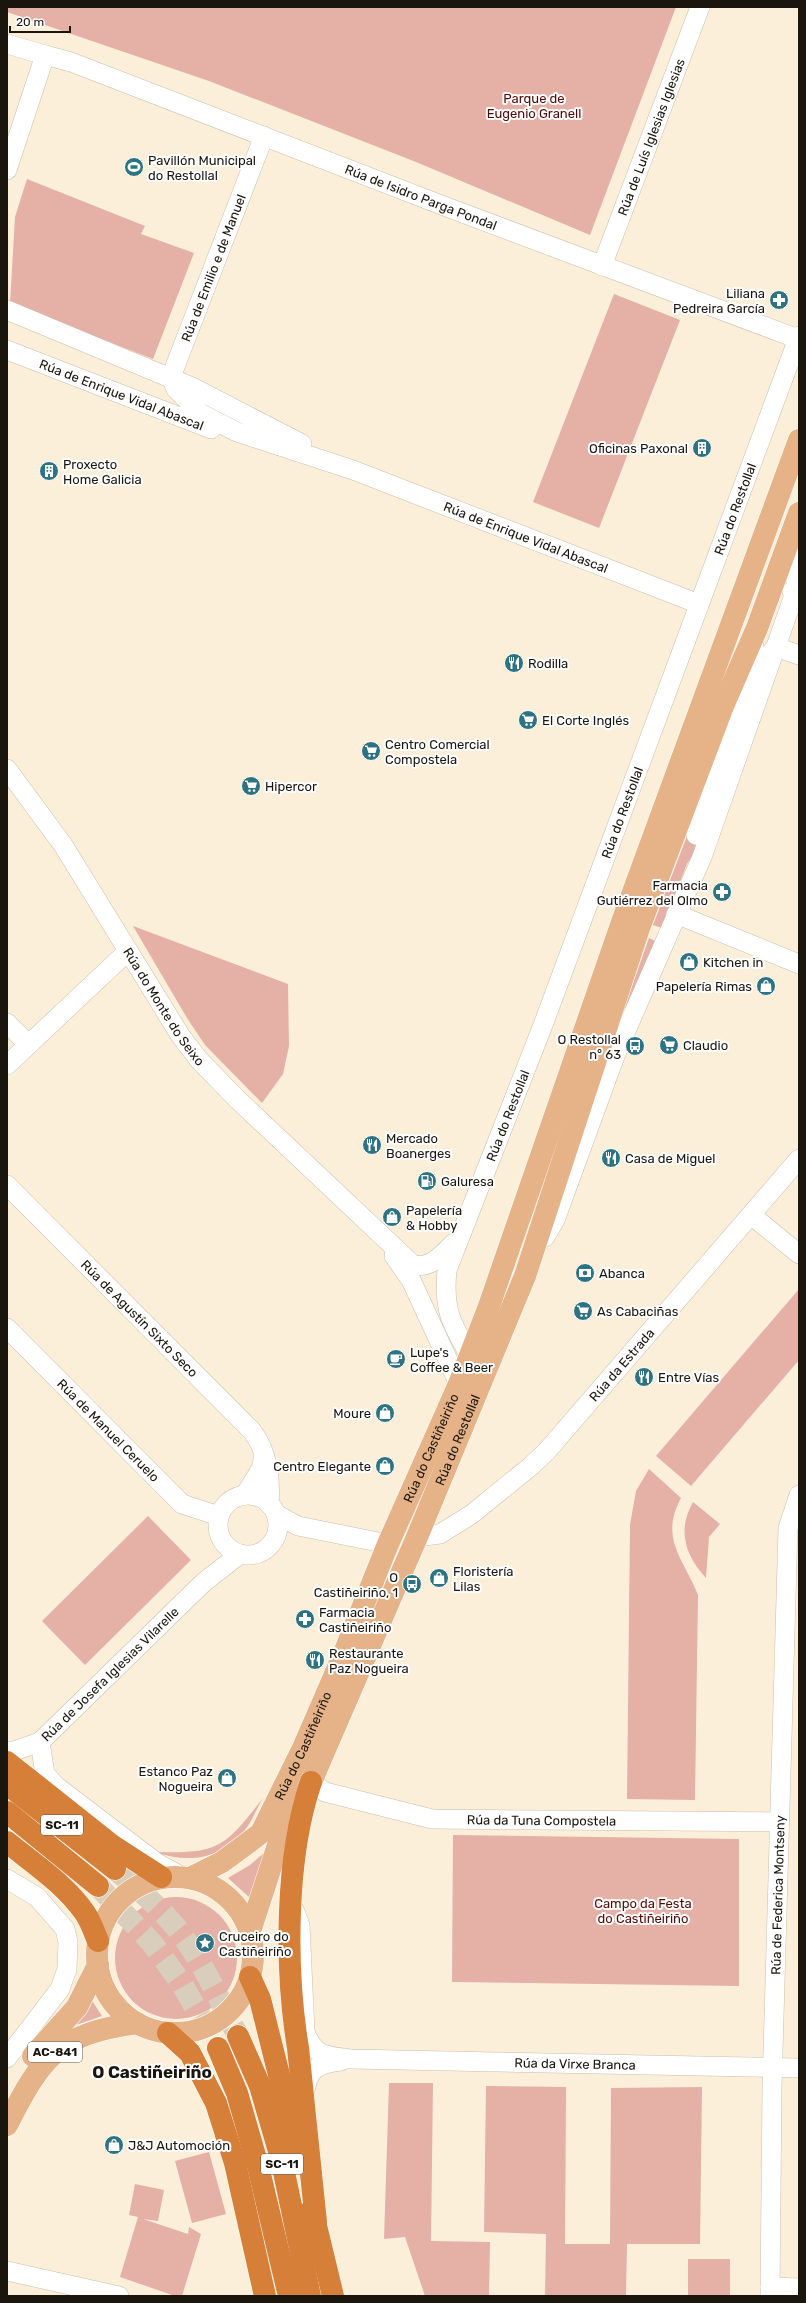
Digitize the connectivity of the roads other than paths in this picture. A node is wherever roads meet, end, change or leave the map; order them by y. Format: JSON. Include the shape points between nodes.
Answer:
{"nodes":[{"id":1,"x":700,"y":7,"type":"edge"},
{"id":2,"x":7,"y":44,"type":"edge"},
{"id":3,"x":45,"y":56,"type":"junction"},
{"id":4,"x":264,"y":136,"type":"junction"},
{"id":5,"x":7,"y":170,"type":"edge"},
{"id":6,"x":602,"y":266,"type":"junction"},
{"id":7,"x":7,"y":310,"type":"edge"},
{"id":8,"x":798,"y":338,"type":"edge"},
{"id":9,"x":7,"y":350,"type":"edge"},
{"id":10,"x":171,"y":377,"type":"junction"},
{"id":11,"x":238,"y":432,"type":"junction"},
{"id":12,"x":799,"y":440,"type":"edge"},
{"id":13,"x":353,"y":470,"type":"junction"},
{"id":14,"x":799,"y":513,"type":"edge"},
{"id":15,"x":789,"y":540,"type":"junction"},
{"id":16,"x":798,"y":584,"type":"edge"},
{"id":17,"x":699,"y":604,"type":"junction"},
{"id":18,"x":759,"y":621,"type":"junction"},
{"id":19,"x":776,"y":647,"type":"junction"},
{"id":20,"x":799,"y":655,"type":"edge"},
{"id":21,"x":749,"y":680,"type":"junction"},
{"id":22,"x":723,"y":706,"type":"junction"},
{"id":23,"x":7,"y":769,"type":"edge"},
{"id":24,"x":696,"y":835,"type":"dead end"},
{"id":25,"x":676,"y":914,"type":"junction"},
{"id":26,"x":128,"y":951,"type":"junction"},
{"id":27,"x":799,"y":964,"type":"edge"},
{"id":28,"x":7,"y":1023,"type":"edge"},
{"id":29,"x":28,"y":1044,"type":"junction"},
{"id":30,"x":7,"y":1065,"type":"edge"},
{"id":31,"x":799,"y":1159,"type":"edge"},
{"id":32,"x":7,"y":1185,"type":"edge"},
{"id":33,"x":358,"y":1214,"type":"junction"},
{"id":34,"x":751,"y":1215,"type":"junction"},
{"id":35,"x":456,"y":1241,"type":"junction"},
{"id":36,"x":799,"y":1254,"type":"edge"},
{"id":37,"x":525,"y":1276,"type":"junction"},
{"id":38,"x":7,"y":1328,"type":"edge"},
{"id":39,"x":470,"y":1356,"type":"junction"},
{"id":40,"x":459,"y":1384,"type":"junction"},
{"id":41,"x":264,"y":1456,"type":"junction"},
{"id":42,"x":245,"y":1495,"type":"junction"},
{"id":43,"x":799,"y":1495,"type":"edge"},
{"id":44,"x":273,"y":1509,"type":"junction"},
{"id":45,"x":219,"y":1516,"type":"junction"},
{"id":46,"x":298,"y":1526,"type":"junction"},
{"id":47,"x":276,"y":1536,"type":"junction"},
{"id":48,"x":417,"y":1537,"type":"junction"},
{"id":49,"x":221,"y":1538,"type":"junction"},
{"id":50,"x":388,"y":1544,"type":"junction"},
{"id":51,"x":240,"y":1554,"type":"junction"},
{"id":52,"x":204,"y":1582,"type":"junction"},
{"id":53,"x":40,"y":1742,"type":"junction"},
{"id":54,"x":7,"y":1751,"type":"edge"},
{"id":55,"x":7,"y":1762,"type":"edge"},
{"id":56,"x":311,"y":1782,"type":"junction"},
{"id":57,"x":7,"y":1784,"type":"edge"},
{"id":58,"x":7,"y":1812,"type":"edge"},
{"id":59,"x":779,"y":1822,"type":"junction"},
{"id":60,"x":7,"y":1842,"type":"edge"},
{"id":61,"x":115,"y":1868,"type":"tunnel mouth"},
{"id":62,"x":178,"y":1876,"type":"junction"},
{"id":63,"x":7,"y":1879,"type":"edge"},
{"id":64,"x":98,"y":1886,"type":"tunnel mouth"},
{"id":65,"x":291,"y":1901,"type":"junction"},
{"id":66,"x":249,"y":1934,"type":"junction"},
{"id":67,"x":98,"y":1941,"type":"junction"},
{"id":68,"x":98,"y":1965,"type":"junction"},
{"id":69,"x":250,"y":1977,"type":"junction"},
{"id":70,"x":137,"y":2023,"type":"junction"},
{"id":71,"x":168,"y":2033,"type":"junction"},
{"id":72,"x":238,"y":2036,"type":"tunnel mouth"},
{"id":73,"x":218,"y":2048,"type":"tunnel mouth"},
{"id":74,"x":7,"y":2058,"type":"edge"},
{"id":75,"x":351,"y":2059,"type":"junction"},
{"id":76,"x":773,"y":2067,"type":"junction"},
{"id":77,"x":799,"y":2068,"type":"edge"},
{"id":78,"x":7,"y":2092,"type":"edge"},
{"id":79,"x":303,"y":2102,"type":"junction"},
{"id":80,"x":7,"y":2125,"type":"edge"},
{"id":81,"x":316,"y":2222,"type":"junction"},
{"id":82,"x":7,"y":2271,"type":"edge"},
{"id":83,"x":799,"y":2288,"type":"edge"},
{"id":84,"x":770,"y":2291,"type":"edge"},
{"id":85,"x":119,"y":2296,"type":"edge"},
{"id":86,"x":265,"y":2296,"type":"edge"},
{"id":87,"x":288,"y":2296,"type":"edge"},
{"id":88,"x":310,"y":2296,"type":"edge"},
{"id":89,"x":333,"y":2296,"type":"edge"}],
"edges":[{"from":1,"to":6,"type":"street","name":"Rúa de Luís Iglesias Iglesias"},
{"from":2,"to":3,"type":"street","name":"Rúa de Isidro Parga Pondal"},
{"from":3,"to":4,"type":"street","name":"Rúa de Isidro Parga Pondal","via":[[72,62]]},
{"from":3,"to":5,"type":"street"},
{"from":4,"to":6,"type":"street","name":"Rúa de Isidro Parga Pondal"},
{"from":4,"to":10,"type":"street","name":"Rúa de Emilio e de Manuel"},
{"from":6,"to":8,"type":"street","name":"Rúa de Isidro Parga Pondal"},
{"from":7,"to":10,"type":"street","name":"Rúa de Enrique Vidal Abascal"},
{"from":8,"to":17,"type":"street","name":"Rúa do Restollal"},
{"from":9,"to":11,"type":"street","name":"Rúa de Enrique Vidal Abascal","via":[[221,433]]},
{"from":10,"to":11,"type":"street","name":"Rúa de Enrique Vidal Abascal","via":[[176,390],[200,413]]},
{"from":10,"to":13,"type":"street","name":"Rúa de Enrique Vidal Abascal"},
{"from":11,"to":13,"type":"street","name":"Rúa de Enrique Vidal Abascal"},
{"from":12,"to":39,"type":"main road","name":"Rúa do Restollal","via":[[622,922]]},
{"from":13,"to":17,"type":"street","name":"Rúa de Enrique Vidal Abascal"},
{"from":14,"to":15,"type":"main road","name":"Rúa do Restollal"},
{"from":15,"to":16,"type":"street","name":"Rúa do Restollal"},
{"from":15,"to":18,"type":"main road","name":"Rúa do Restollal"},
{"from":16,"to":18,"type":"street"},
{"from":16,"to":19,"type":"street","name":"Rúa do Restollal"},
{"from":17,"to":35,"type":"street","name":"Rúa do Restollal","via":[[543,1025]]},
{"from":18,"to":21,"type":"street","name":"Rúa do Restollal"},
{"from":18,"to":22,"type":"main road","name":"Rúa do Restollal"},
{"from":19,"to":20,"type":"street"},
{"from":19,"to":21,"type":"street","name":"Rúa do Restollal"},
{"from":19,"to":25,"type":"street","name":"Rúa do Restollal","via":[[702,857]]},
{"from":21,"to":22,"type":"street","name":"Rúa do Restollal"},
{"from":21,"to":24,"type":"street","name":"Rúa do Restollal"},
{"from":22,"to":37,"type":"main road","name":"Rúa do Restollal","via":[[639,928]]},
{"from":23,"to":26,"type":"street","name":"Rúa do Monte do Seixo","via":[[63,845]]},
{"from":25,"to":27,"type":"street"},
{"from":25,"to":37,"type":"street","name":"Rúa do Restollal","via":[[615,1056],[555,1220]]},
{"from":26,"to":29,"type":"street"},
{"from":26,"to":33,"type":"street","name":"Rúa do Monte do Seixo","via":[[180,1035],[199,1060]]},
{"from":28,"to":29,"type":"street"},
{"from":29,"to":30,"type":"street"},
{"from":31,"to":34,"type":"street","name":"Rúa da Estrada"},
{"from":32,"to":41,"type":"street","name":"Rúa de Agustín Sixto Seco","via":[[252,1430],[262,1446]]},
{"from":33,"to":35,"type":"street","name":"Rúa do Monte do Seixo","via":[[412,1264],[419,1267],[431,1264]]},
{"from":33,"to":40,"type":"street","name":"Rúa do Monte do Seixo","via":[[399,1261],[411,1280]]},
{"from":34,"to":36,"type":"street"},
{"from":34,"to":48,"type":"street","name":"Rúa da Estrada","via":[[566,1430],[531,1466],[472,1514],[440,1534]]},
{"from":35,"to":39,"type":"street","name":"Rúa do Restollal","via":[[446,1270],[444,1294],[451,1324]]},
{"from":37,"to":48,"type":"main road","name":"Rúa do Restollal"},
{"from":38,"to":45,"type":"street","name":"Rúa de Manuel Ceruelo","via":[[182,1504]]},
{"from":39,"to":40,"type":"main road","name":"Rúa do Restollal"},
{"from":40,"to":50,"type":"main road","name":"Rúa do Castiñeiriño"},
{"from":41,"to":42,"type":"street","via":[[261,1469]]},
{"from":41,"to":44,"type":"street","name":"Rúa de Agustín Sixto Seco","via":[[270,1473]]},
{"from":42,"to":44,"type":"street","via":[[260,1497]]},
{"from":42,"to":45,"type":"street","via":[[231,1500]]},
{"from":43,"to":59,"type":"street","name":"Rúa de Federica Montseny","via":[[788,1528]]},
{"from":44,"to":46,"type":"street"},
{"from":44,"to":47,"type":"street","via":[[278,1529]]},
{"from":45,"to":49,"type":"street"},
{"from":46,"to":47,"type":"street"},
{"from":46,"to":50,"type":"street"},
{"from":47,"to":51,"type":"street","via":[[260,1553]]},
{"from":48,"to":56,"type":"main road","name":"Rúa do Castiñeiriño"},
{"from":49,"to":51,"type":"street","via":[[230,1549]]},
{"from":49,"to":52,"type":"street","name":"Rúa de Josefa Iglesias Vilarelle","via":[[218,1555]]},
{"from":50,"to":62,"type":"main road","name":"Rúa do Castiñeiriño","via":[[339,1665],[285,1787],[260,1833],[222,1862]]},
{"from":51,"to":52,"type":"street","name":"Rúa de Josefa Iglesias Vilarelle"},
{"from":52,"to":53,"type":"street","name":"Rúa de Josefa Iglesias Vilarelle"},
{"from":53,"to":54,"type":"street","name":"Rúa de Josefa Iglesias Vilarelle"},
{"from":53,"to":62,"type":"street","via":[[45,1774],[56,1786],[156,1863]]},
{"from":55,"to":62,"type":"highway","via":[[113,1846]]},
{"from":56,"to":59,"type":"street","name":"Rúa da Tuna Compostela","via":[[325,1792],[432,1819]]},
{"from":56,"to":65,"type":"highway","via":[[294,1860]]},
{"from":56,"to":66,"type":"main road","name":"Rúa do Castiñeiriño","via":[[281,1836]]},
{"from":57,"to":61,"type":"highway","number":"SC-11"},
{"from":58,"to":64,"type":"highway","number":"SC-11"},
{"from":59,"to":76,"type":"street","name":"Rúa de Federica Montseny"},
{"from":60,"to":67,"type":"highway","via":[[55,1880],[72,1898],[86,1914]]},
{"from":62,"to":66,"type":"main road","name":"Rúa do Castiñeiriño","via":[[212,1885],[229,1897],[241,1913]]},
{"from":62,"to":67,"type":"main road","name":"Rúa do Castiñeiriño","via":[[131,1890],[110,1911]]},
{"from":63,"to":74,"type":"street","via":[[37,1897],[65,1929],[68,1942],[67,1969],[60,1989]]},
{"from":65,"to":75,"type":"street","name":"Rúa da Virxe Branca","via":[[300,1925],[305,2032],[311,2046],[319,2053]]},
{"from":65,"to":79,"type":"highway","via":[[289,1950],[293,2020]]},
{"from":66,"to":69,"type":"main road","name":"Rúa do Castiñeiriño","via":[[252,1952]]},
{"from":67,"to":68,"type":"main road","name":"Rúa do Castiñeiriño"},
{"from":68,"to":70,"type":"main road","name":"Rúa do Castiñeiriño","via":[[107,1992],[123,2013]]},
{"from":68,"to":78,"type":"main road","name":"Rúa do Castiñeiriño","number":"AC-841","via":[[77,2007],[28,2061]]},
{"from":69,"to":71,"type":"main road","name":"Rúa do Castiñeiriño","via":[[245,1992],[236,2006],[214,2024],[185,2033]]},
{"from":69,"to":81,"type":"highway","via":[[260,1999]]},
{"from":70,"to":71,"type":"main road","name":"Rúa do Castiñeiriño"},
{"from":70,"to":80,"type":"main road","name":"Rúa do Castiñeiriño","number":"AC-841","via":[[89,2032],[61,2047],[38,2070]]},
{"from":71,"to":86,"type":"highway","via":[[190,2053],[216,2103],[235,2163]]},
{"from":72,"to":88,"type":"highway","number":"SC-11","via":[[260,2086],[281,2158]]},
{"from":73,"to":87,"type":"highway","number":"SC-11","via":[[237,2093],[258,2166]]},
{"from":75,"to":76,"type":"street","name":"Rúa da Virxe Branca"},
{"from":75,"to":79,"type":"street","name":"Rúa da Virxe Branca","via":[[321,2064],[310,2072]]},
{"from":76,"to":77,"type":"street","name":"Rúa da Virxe Branca"},
{"from":76,"to":84,"type":"street","name":"Rúa de Federica Montseny"},
{"from":79,"to":81,"type":"highway"},
{"from":81,"to":89,"type":"highway"},
{"from":82,"to":85,"type":"street"},
{"from":83,"to":84,"type":"street"}]}
